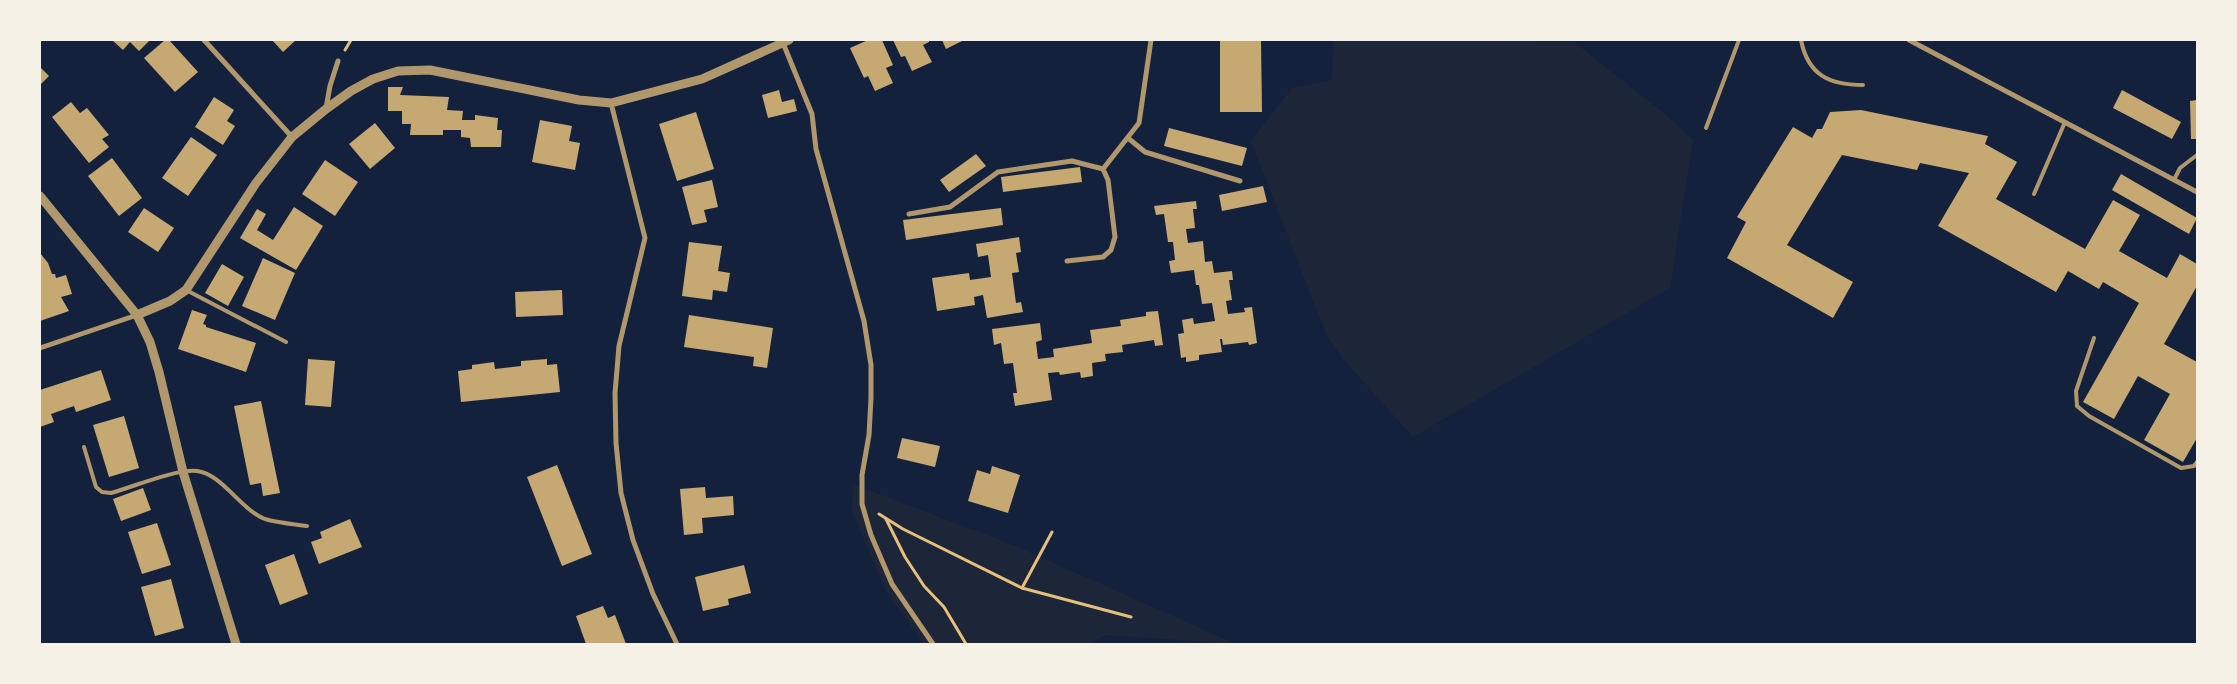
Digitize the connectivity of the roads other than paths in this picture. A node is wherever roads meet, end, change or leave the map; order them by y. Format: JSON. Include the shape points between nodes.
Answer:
{"nodes":[{"id":1,"x":204,"y":40,"type":"edge"},
{"id":2,"x":1151,"y":40,"type":"edge"},
{"id":3,"x":1739,"y":40,"type":"edge"},
{"id":4,"x":1800,"y":40,"type":"edge"},
{"id":5,"x":1909,"y":40,"type":"edge"},
{"id":6,"x":786,"y":42,"type":"edge"},
{"id":7,"x":338,"y":61,"type":"dead end"},
{"id":8,"x":1862,"y":85,"type":"dead end"},
{"id":9,"x":611,"y":103,"type":"junction"},
{"id":10,"x":326,"y":109,"type":"junction"},
{"id":11,"x":2065,"y":122,"type":"junction"},
{"id":12,"x":1706,"y":128,"type":"dead end"},
{"id":13,"x":292,"y":137,"type":"junction"},
{"id":14,"x":1128,"y":138,"type":"junction"},
{"id":15,"x":2197,"y":155,"type":"edge"},
{"id":16,"x":1103,"y":169,"type":"junction"},
{"id":17,"x":2174,"y":180,"type":"junction"},
{"id":18,"x":1240,"y":181,"type":"dead end"},
{"id":19,"x":2197,"y":192,"type":"edge"},
{"id":20,"x":2034,"y":194,"type":"dead end"},
{"id":21,"x":40,"y":196,"type":"edge"},
{"id":22,"x":908,"y":214,"type":"dead end"},
{"id":23,"x":1067,"y":261,"type":"dead end"},
{"id":24,"x":186,"y":290,"type":"junction"},
{"id":25,"x":137,"y":315,"type":"junction"},
{"id":26,"x":2094,"y":338,"type":"dead end"},
{"id":27,"x":286,"y":342,"type":"dead end"},
{"id":28,"x":40,"y":348,"type":"edge"},
{"id":29,"x":84,"y":447,"type":"dead end"},
{"id":30,"x":2197,"y":462,"type":"edge"},
{"id":31,"x":183,"y":472,"type":"junction"},
{"id":32,"x":307,"y":526,"type":"dead end"},
{"id":33,"x":236,"y":644,"type":"edge"},
{"id":34,"x":676,"y":644,"type":"edge"},
{"id":35,"x":933,"y":644,"type":"edge"}],
"edges":[{"from":1,"to":13,"type":"street"},
{"from":2,"to":14,"type":"street","via":[[1139,123]]},
{"from":3,"to":12,"type":"lane"},
{"from":4,"to":8,"type":"lane","via":[[1804,54],[1817,73],[1843,85]]},
{"from":5,"to":11,"type":"street"},
{"from":6,"to":9,"type":"street","via":[[702,79]]},
{"from":6,"to":35,"type":"street","via":[[812,114],[816,149],[864,321],[871,365],[871,398],[862,504],[892,584]]},
{"from":7,"to":10,"type":"street"},
{"from":9,"to":10,"type":"street","via":[[578,100],[430,70],[398,71],[373,80]]},
{"from":9,"to":34,"type":"street","via":[[645,238],[619,346],[614,393],[621,493],[633,540]]},
{"from":10,"to":13,"type":"street"},
{"from":11,"to":17,"type":"street"},
{"from":11,"to":20,"type":"lane"},
{"from":13,"to":24,"type":"street","via":[[256,183]]},
{"from":14,"to":16,"type":"street"},
{"from":14,"to":18,"type":"street","via":[[1144,152]]},
{"from":15,"to":17,"type":"lane","via":[[2180,168]]},
{"from":16,"to":22,"type":"street","via":[[1072,160],[998,172],[950,208]]},
{"from":16,"to":23,"type":"street","via":[[1108,180],[1115,237],[1112,250],[1103,257]]},
{"from":17,"to":19,"type":"street"},
{"from":21,"to":25,"type":"street"},
{"from":24,"to":25,"type":"street","via":[[170,301]]},
{"from":24,"to":27,"type":"lane"},
{"from":25,"to":28,"type":"street"},
{"from":25,"to":31,"type":"street","via":[[159,372]]},
{"from":26,"to":30,"type":"lane","via":[[2076,391],[2077,406],[2181,468],[2194,466]]},
{"from":29,"to":31,"type":"lane","via":[[96,487],[102,492],[112,493]]},
{"from":31,"to":32,"type":"lane","via":[[198,471],[208,476],[265,519]]},
{"from":31,"to":33,"type":"street"}]}
